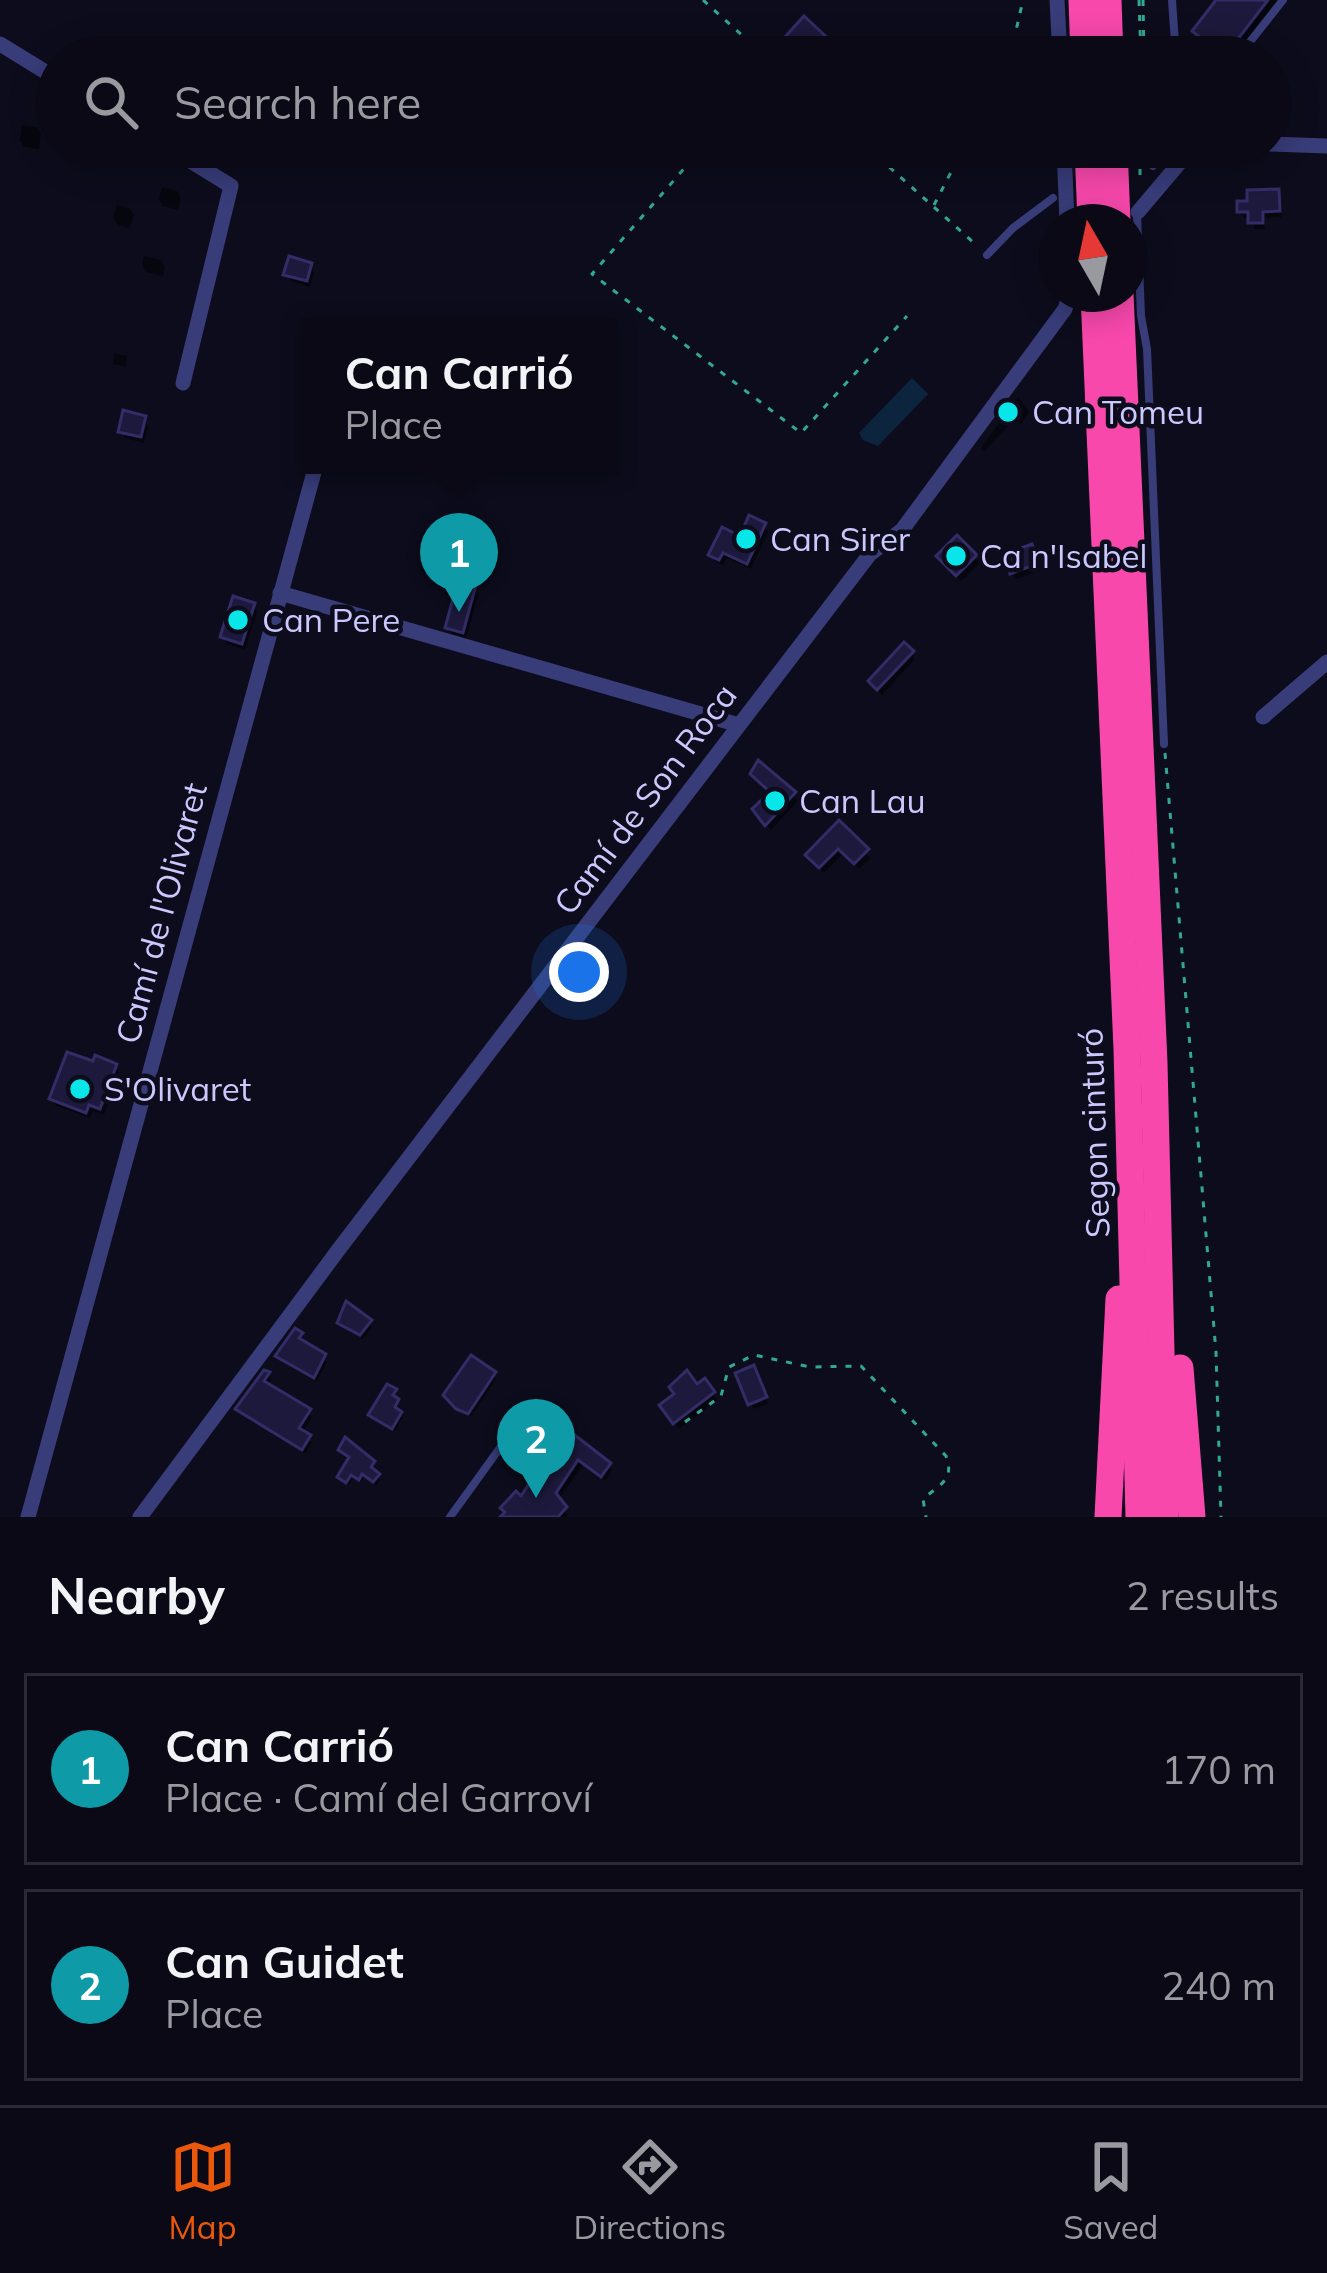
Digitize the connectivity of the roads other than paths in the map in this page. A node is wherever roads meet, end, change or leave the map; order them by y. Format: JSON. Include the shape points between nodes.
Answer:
{"nodes":[{"id":1,"x":1058,"y":0,"type":"edge"},
{"id":2,"x":1082,"y":0,"type":"edge"},
{"id":3,"x":1108,"y":0,"type":"edge"},
{"id":4,"x":1172,"y":0,"type":"edge"},
{"id":5,"x":1283,"y":0,"type":"edge"},
{"id":6,"x":1059,"y":36,"type":"edge"},
{"id":7,"x":1083,"y":36,"type":"edge"},
{"id":8,"x":1109,"y":36,"type":"edge"},
{"id":9,"x":1175,"y":36,"type":"edge"},
{"id":10,"x":1255,"y":36,"type":"edge"},
{"id":11,"x":0,"y":44,"type":"edge"},
{"id":12,"x":36,"y":66,"type":"edge"},
{"id":13,"x":1291,"y":145,"type":"edge"},
{"id":14,"x":1327,"y":146,"type":"edge"},
{"id":15,"x":201,"y":168,"type":"edge"},
{"id":16,"x":1065,"y":168,"type":"edge"},
{"id":17,"x":1089,"y":168,"type":"edge"},
{"id":18,"x":1118,"y":168,"type":"edge"},
{"id":19,"x":1174,"y":168,"type":"edge"},
{"id":20,"x":1053,"y":198,"type":"dead end"},
{"id":21,"x":1066,"y":204,"type":"edge"},
{"id":22,"x":1090,"y":204,"type":"edge"},
{"id":23,"x":1125,"y":204,"type":"edge"},
{"id":24,"x":1140,"y":204,"type":"edge"},
{"id":25,"x":987,"y":255,"type":"dead end"},
{"id":26,"x":1063,"y":312,"type":"edge"},
{"id":27,"x":1095,"y":312,"type":"edge"},
{"id":28,"x":1121,"y":312,"type":"edge"},
{"id":29,"x":1134,"y":312,"type":"edge"},
{"id":30,"x":183,"y":382,"type":"dead end"},
{"id":31,"x":313,"y":474,"type":"edge"},
{"id":32,"x":280,"y":593,"type":"junction"},
{"id":33,"x":1327,"y":662,"type":"edge"},
{"id":34,"x":1263,"y":717,"type":"dead end"},
{"id":35,"x":740,"y":725,"type":"junction"},
{"id":36,"x":1164,"y":744,"type":"road end"},
{"id":37,"x":1130,"y":1127,"type":"junction"},
{"id":38,"x":1157,"y":1144,"type":"junction"},
{"id":39,"x":502,"y":1445,"type":"dead end"},
{"id":40,"x":28,"y":1517,"type":"edge"},
{"id":41,"x":140,"y":1517,"type":"edge"},
{"id":42,"x":450,"y":1517,"type":"edge"},
{"id":43,"x":1108,"y":1517,"type":"edge"},
{"id":44,"x":1139,"y":1517,"type":"edge"},
{"id":45,"x":1165,"y":1517,"type":"edge"},
{"id":46,"x":1192,"y":1517,"type":"edge"}],
"edges":[{"from":1,"to":6,"type":"street"},
{"from":2,"to":7,"type":"highway"},
{"from":3,"to":8,"type":"highway"},
{"from":4,"to":9,"type":"lane"},
{"from":5,"to":10,"type":"lane"},
{"from":11,"to":12,"type":"street"},
{"from":13,"to":14,"type":"street"},
{"from":15,"to":30,"type":"street","via":[[231,186]]},
{"from":16,"to":21,"type":"street"},
{"from":17,"to":22,"type":"highway"},
{"from":18,"to":23,"type":"highway"},
{"from":19,"to":24,"type":"street"},
{"from":20,"to":25,"type":"lane"},
{"from":26,"to":35,"type":"street","name":"Camí de Son Roca","via":[[902,530],[870,554]]},
{"from":27,"to":37,"type":"highway","name":"Segon cinturó"},
{"from":28,"to":38,"type":"highway"},
{"from":29,"to":36,"type":"lane"},
{"from":31,"to":32,"type":"street","name":"Camí de l'Olivaret"},
{"from":32,"to":35,"type":"street"},
{"from":32,"to":40,"type":"street","name":"Camí de l'Olivaret"},
{"from":33,"to":34,"type":"street"},
{"from":35,"to":41,"type":"street","name":"Camí de Son Roca"},
{"from":37,"to":43,"type":"highway","via":[[1120,1185]]},
{"from":37,"to":44,"type":"highway","name":"Segon cinturó"},
{"from":38,"to":45,"type":"highway"},
{"from":38,"to":46,"type":"highway","via":[[1170,1189]]},
{"from":39,"to":42,"type":"lane"}]}
